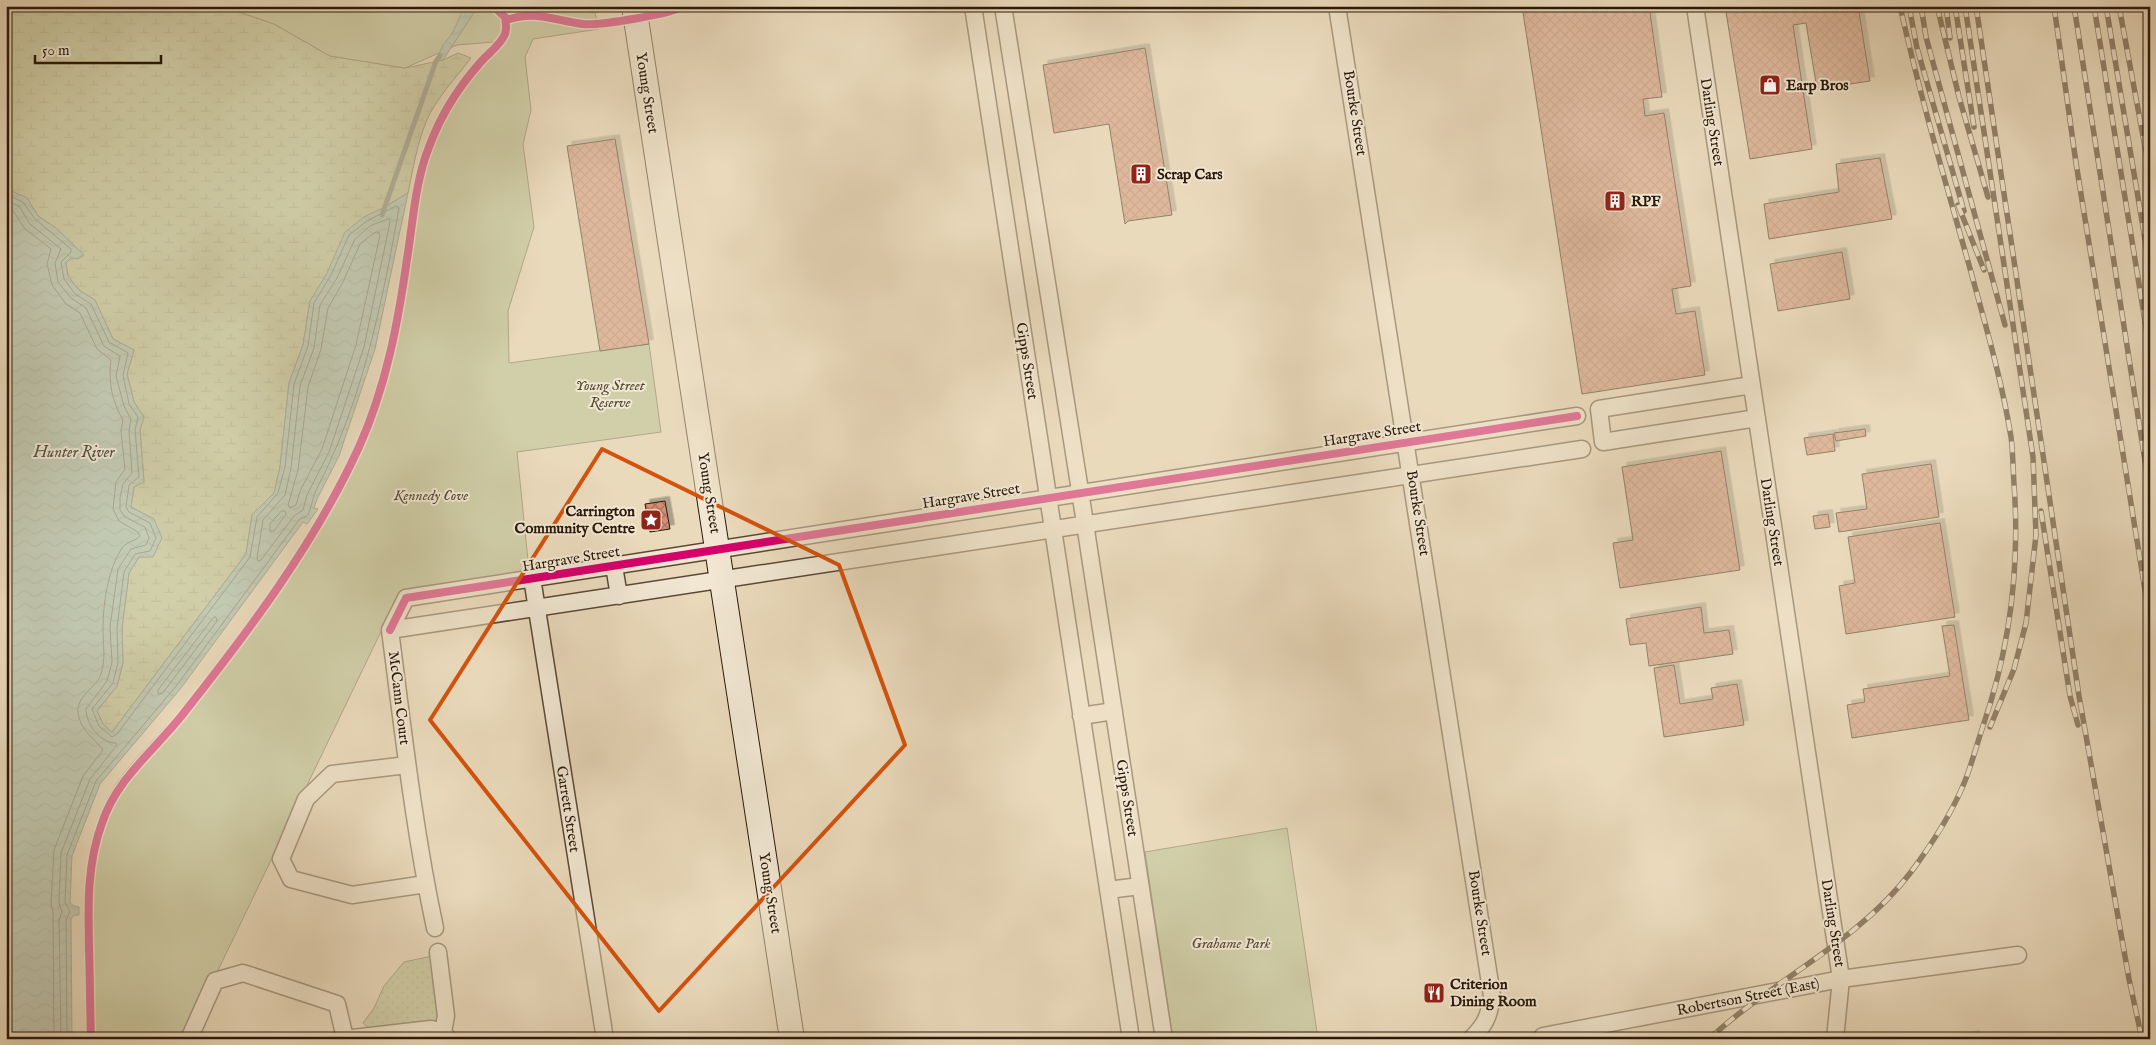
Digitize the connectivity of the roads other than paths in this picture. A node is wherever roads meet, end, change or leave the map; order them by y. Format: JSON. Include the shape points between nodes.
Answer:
{"nodes":[{"id":1,"x":634,"y":6,"type":"edge"},
{"id":2,"x":973,"y":6,"type":"edge"},
{"id":3,"x":1003,"y":6,"type":"edge"},
{"id":4,"x":1694,"y":6,"type":"edge"},
{"id":5,"x":1338,"y":7,"type":"edge"},
{"id":6,"x":1752,"y":385,"type":"junction"},
{"id":7,"x":1577,"y":416,"type":"dead end"},
{"id":8,"x":1757,"y":418,"type":"junction"},
{"id":9,"x":1407,"y":443,"type":"junction"},
{"id":10,"x":1582,"y":449,"type":"dead end"},
{"id":11,"x":1412,"y":475,"type":"junction"},
{"id":12,"x":1080,"y":494,"type":"junction"},
{"id":13,"x":1047,"y":498,"type":"junction"},
{"id":14,"x":1085,"y":525,"type":"junction"},
{"id":15,"x":1052,"y":530,"type":"junction"},
{"id":16,"x":718,"y":550,"type":"junction"},
{"id":17,"x":614,"y":566,"type":"junction"},
{"id":18,"x":532,"y":578,"type":"junction"},
{"id":19,"x":722,"y":580,"type":"junction"},
{"id":20,"x":619,"y":596,"type":"junction"},
{"id":21,"x":537,"y":608,"type":"junction"},
{"id":22,"x":390,"y":630,"type":"junction"},
{"id":23,"x":1114,"y":711,"type":"junction"},
{"id":24,"x":1081,"y":716,"type":"junction"},
{"id":25,"x":407,"y":765,"type":"junction"},
{"id":26,"x":426,"y":884,"type":"junction"},
{"id":27,"x":1140,"y":886,"type":"junction"},
{"id":28,"x":1108,"y":890,"type":"junction"},
{"id":29,"x":435,"y":928,"type":"dead end"},
{"id":30,"x":438,"y":952,"type":"dead end"},
{"id":31,"x":2018,"y":955,"type":"dead end"},
{"id":32,"x":1841,"y":979,"type":"junction"},
{"id":33,"x":446,"y":1036,"type":"edge"},
{"id":34,"x":344,"y":1038,"type":"edge"},
{"id":35,"x":189,"y":1039,"type":"edge"},
{"id":36,"x":605,"y":1039,"type":"edge"},
{"id":37,"x":792,"y":1039,"type":"edge"},
{"id":38,"x":1131,"y":1039,"type":"edge"},
{"id":39,"x":1164,"y":1039,"type":"edge"},
{"id":40,"x":1471,"y":1039,"type":"edge"},
{"id":41,"x":1540,"y":1039,"type":"edge"},
{"id":42,"x":1835,"y":1039,"type":"edge"}],
"edges":[{"from":1,"to":16,"type":"main road","name":"Young Street"},
{"from":2,"to":13,"type":"street","name":"Gipps Street"},
{"from":3,"to":12,"type":"street","name":"Gipps Street"},
{"from":4,"to":6,"type":"street","name":"Darling Street"},
{"from":5,"to":9,"type":"street","name":"Bourke Street"},
{"from":6,"to":8,"type":"street","name":"Darling Street"},
{"from":6,"to":8,"type":"street","via":[[1599,409],[1603,442]]},
{"from":7,"to":9,"type":"street","name":"Hargrave Street"},
{"from":8,"to":32,"type":"street","name":"Darling Street"},
{"from":9,"to":11,"type":"street","name":"Bourke Street"},
{"from":9,"to":12,"type":"street","name":"Hargrave Street"},
{"from":10,"to":11,"type":"street"},
{"from":11,"to":14,"type":"street"},
{"from":11,"to":40,"type":"street","name":"Bourke Street","via":[[1492,996],[1488,1017]]},
{"from":12,"to":13,"type":"street","name":"Hargrave Street"},
{"from":12,"to":14,"type":"street","name":"Gipps Street"},
{"from":13,"to":15,"type":"street","name":"Gipps Street"},
{"from":13,"to":16,"type":"street","name":"Hargrave Street"},
{"from":14,"to":15,"type":"street"},
{"from":14,"to":23,"type":"street","name":"Gipps Street"},
{"from":15,"to":19,"type":"street"},
{"from":15,"to":24,"type":"street","name":"Gipps Street"},
{"from":16,"to":17,"type":"street","name":"Hargrave Street"},
{"from":16,"to":19,"type":"main road","name":"Young Street"},
{"from":17,"to":18,"type":"street","name":"Hargrave Street"},
{"from":17,"to":20,"type":"street","name":"Hargrave Street"},
{"from":18,"to":21,"type":"street","name":"Garrett Street"},
{"from":18,"to":22,"type":"street","name":"Hargrave Street","via":[[406,598]]},
{"from":19,"to":20,"type":"street"},
{"from":19,"to":37,"type":"main road","name":"Young Street"},
{"from":20,"to":21,"type":"street"},
{"from":21,"to":22,"type":"street"},
{"from":21,"to":36,"type":"street","name":"Garrett Street"},
{"from":22,"to":25,"type":"street","name":"McCann Court"},
{"from":23,"to":24,"type":"street"},
{"from":23,"to":27,"type":"street","name":"Gipps Street"},
{"from":24,"to":28,"type":"street","name":"Gipps Street"},
{"from":25,"to":26,"type":"street","name":"McCann Court"},
{"from":25,"to":26,"type":"street","name":"McCann Court","via":[[332,774],[306,799],[281,858],[291,879],[352,895]]},
{"from":26,"to":29,"type":"street","name":"McCann Court"},
{"from":27,"to":28,"type":"street"},
{"from":27,"to":39,"type":"street","name":"Gipps Street"},
{"from":28,"to":38,"type":"street","name":"Gipps Street"},
{"from":30,"to":33,"type":"street"},
{"from":31,"to":32,"type":"street","name":"Robertson Street (East)"},
{"from":32,"to":41,"type":"street","name":"Robertson Street (East)"},
{"from":32,"to":42,"type":"street","name":"Darling Street"},
{"from":33,"to":34,"type":"street","via":[[431,1029]]},
{"from":34,"to":35,"type":"street","via":[[337,1004],[243,973],[215,981]]}]}
